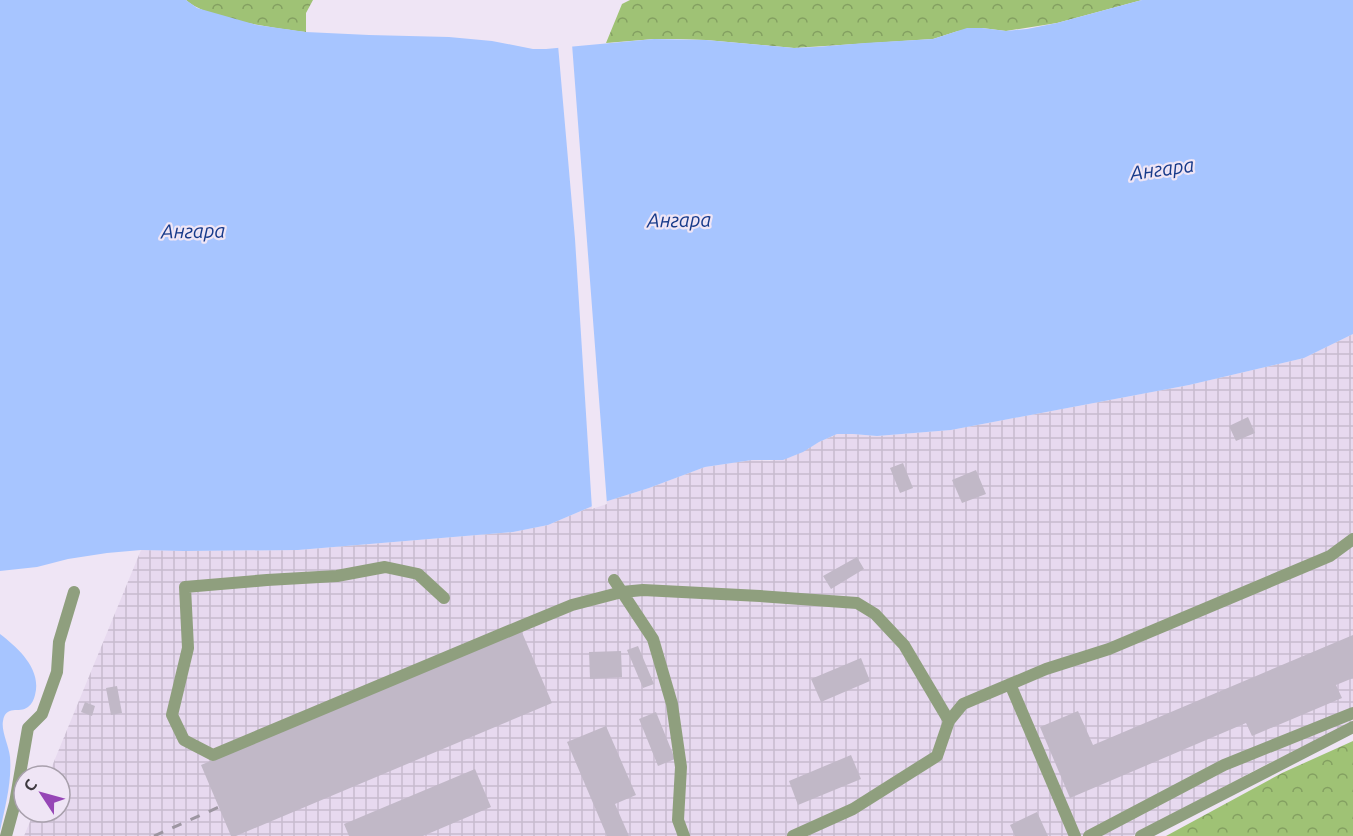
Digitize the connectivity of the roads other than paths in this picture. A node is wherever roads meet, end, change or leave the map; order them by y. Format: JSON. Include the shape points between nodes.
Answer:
{"nodes":[{"id":1,"x":1353,"y":539,"type":"edge"},
{"id":2,"x":614,"y":580,"type":"dead end"},
{"id":3,"x":74,"y":592,"type":"dead end"},
{"id":4,"x":622,"y":592,"type":"junction"},
{"id":5,"x":444,"y":598,"type":"dead end"},
{"id":6,"x":1010,"y":684,"type":"junction"},
{"id":7,"x":1353,"y":713,"type":"edge"},
{"id":8,"x":949,"y":721,"type":"junction"},
{"id":9,"x":1353,"y":727,"type":"edge"},
{"id":10,"x":6,"y":836,"type":"edge"},
{"id":11,"x":684,"y":836,"type":"edge"},
{"id":12,"x":793,"y":836,"type":"edge"},
{"id":13,"x":1075,"y":836,"type":"edge"},
{"id":14,"x":1089,"y":836,"type":"edge"},
{"id":15,"x":1141,"y":836,"type":"edge"}],
"edges":[{"from":1,"to":6,"type":"street","via":[[1330,556],[1108,649]]},
{"from":2,"to":4,"type":"street"},
{"from":3,"to":10,"type":"street","via":[[58,642],[57,672],[42,714],[28,728]]},
{"from":4,"to":5,"type":"street","via":[[572,605],[213,755],[184,740],[172,715],[188,648],[184,587],[337,576],[385,567],[418,573]]},
{"from":4,"to":8,"type":"street","via":[[857,603],[875,614],[904,645]]},
{"from":4,"to":11,"type":"street","via":[[652,639],[672,705],[681,767],[678,820]]},
{"from":6,"to":8,"type":"street","via":[[963,704]]},
{"from":6,"to":13,"type":"street"},
{"from":7,"to":14,"type":"street","via":[[1224,765]]},
{"from":8,"to":12,"type":"street","via":[[937,756],[853,809]]},
{"from":9,"to":15,"type":"street"}]}
